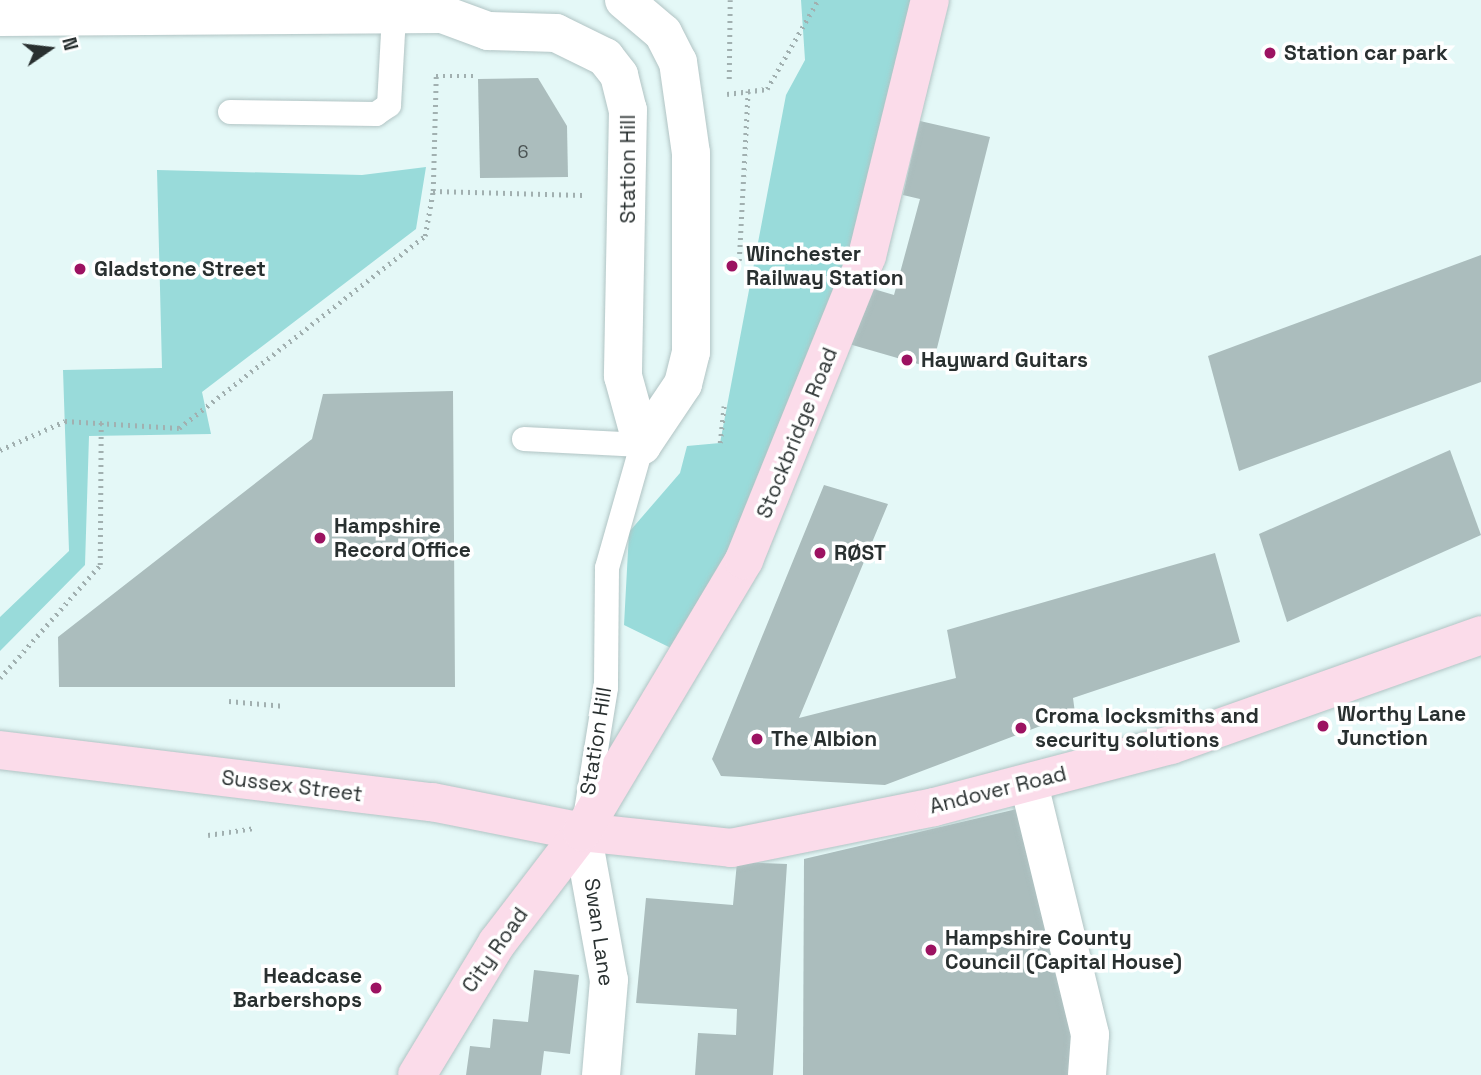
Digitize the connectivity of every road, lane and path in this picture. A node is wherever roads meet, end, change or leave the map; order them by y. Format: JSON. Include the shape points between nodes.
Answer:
{"nodes":[{"id":1,"x":624,"y":0,"type":"edge"},
{"id":2,"x":730,"y":0,"type":"edge"},
{"id":3,"x":818,"y":0,"type":"edge"},
{"id":4,"x":930,"y":0,"type":"edge"},
{"id":5,"x":455,"y":7,"type":"edge"},
{"id":6,"x":394,"y":16,"type":"junction"},
{"id":7,"x":0,"y":17,"type":"edge"},
{"id":8,"x":489,"y":76,"type":"dead end"},
{"id":9,"x":230,"y":112,"type":"dead end"},
{"id":10,"x":433,"y":191,"type":"junction"},
{"id":11,"x":592,"y":195,"type":"dead end"},
{"id":12,"x":101,"y":421,"type":"junction"},
{"id":13,"x":524,"y":439,"type":"dead end"},
{"id":14,"x":642,"y":445,"type":"junction"},
{"id":15,"x":0,"y":450,"type":"edge"},
{"id":16,"x":1480,"y":636,"type":"edge"},
{"id":17,"x":0,"y":678,"type":"edge"},
{"id":18,"x":229,"y":701,"type":"dead end"},
{"id":19,"x":285,"y":706,"type":"dead end"},
{"id":20,"x":0,"y":750,"type":"edge"},
{"id":21,"x":1029,"y":784,"type":"junction"},
{"id":22,"x":260,"y":828,"type":"dead end"},
{"id":23,"x":582,"y":832,"type":"junction"},
{"id":24,"x":208,"y":835,"type":"dead end"},
{"id":25,"x":417,"y":1075,"type":"edge"},
{"id":26,"x":601,"y":1075,"type":"edge"},
{"id":27,"x":1087,"y":1075,"type":"edge"}],
"edges":[{"from":1,"to":14,"type":"street","name":"Station Hill","via":[[663,33],[678,62],[691,152],[691,352],[683,384]]},
{"from":2,"to":3,"type":"path","via":[[729,94],[766,89]]},
{"from":4,"to":23,"type":"main road","name":"Stockbridge Road","via":[[867,256],[790,454],[744,560]]},
{"from":5,"to":6,"type":"street"},
{"from":5,"to":14,"type":"street","name":"Station Hill","via":[[488,32],[556,33],[582,41],[619,75],[631,152],[623,376]]},
{"from":6,"to":7,"type":"street"},
{"from":6,"to":9,"type":"lane","via":[[389,105],[376,114]]},
{"from":8,"to":10,"type":"path","via":[[436,76]]},
{"from":10,"to":11,"type":"path"},
{"from":10,"to":12,"type":"path","via":[[425,236],[179,428]]},
{"from":12,"to":15,"type":"path","via":[[65,421]]},
{"from":12,"to":17,"type":"path","via":[[100,565]]},
{"from":13,"to":14,"type":"lane"},
{"from":14,"to":23,"type":"lane","name":"Station Hill","via":[[607,568],[606,688]]},
{"from":16,"to":21,"type":"main road","name":"Andover Road","via":[[1171,745]]},
{"from":18,"to":19,"type":"path"},
{"from":20,"to":23,"type":"main road","name":"Sussex Street","via":[[432,803]]},
{"from":21,"to":23,"type":"main road","name":"Andover Road","via":[[731,848]]},
{"from":21,"to":27,"type":"street","via":[[1090,1035]]},
{"from":22,"to":24,"type":"path"},
{"from":23,"to":25,"type":"main road","name":"City Road","via":[[497,943]]},
{"from":23,"to":26,"type":"street","name":"Swan Lane","via":[[609,980]]}]}
